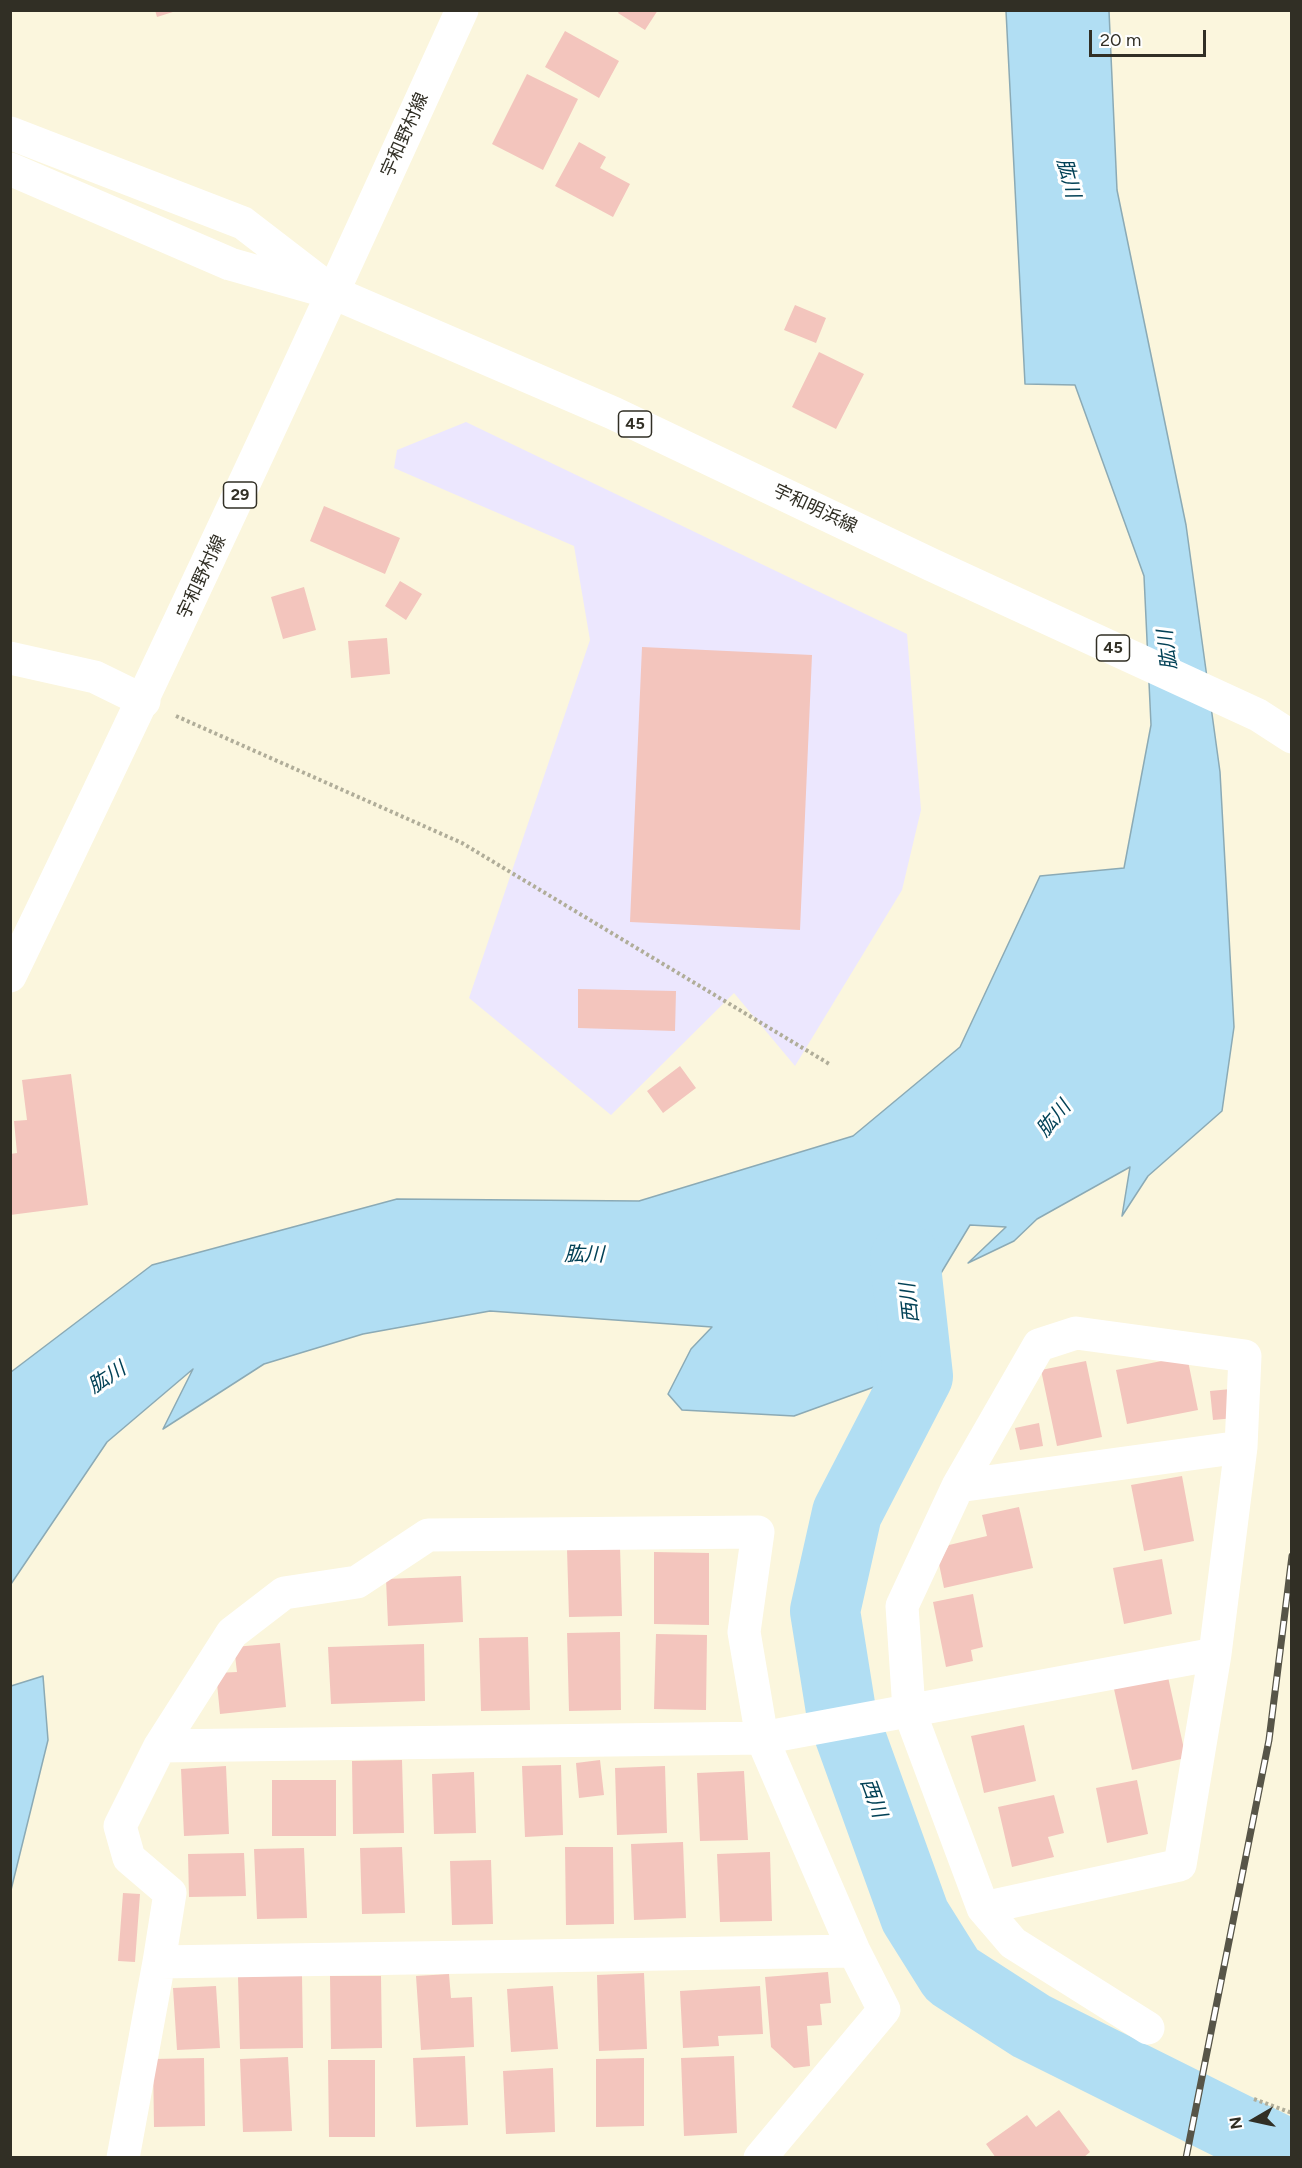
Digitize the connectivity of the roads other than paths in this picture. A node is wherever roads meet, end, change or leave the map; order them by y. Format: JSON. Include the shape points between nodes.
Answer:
{"nodes":[{"id":1,"x":462,"y":10,"type":"edge"},
{"id":2,"x":10,"y":133,"type":"edge"},
{"id":3,"x":10,"y":169,"type":"edge"},
{"id":4,"x":334,"y":293,"type":"junction"},
{"id":5,"x":10,"y":658,"type":"edge"},
{"id":6,"x":144,"y":701,"type":"junction"},
{"id":7,"x":1292,"y":736,"type":"edge"},
{"id":8,"x":10,"y":976,"type":"edge"},
{"id":9,"x":1241,"y":1447,"type":"junction"},
{"id":10,"x":958,"y":1486,"type":"junction"},
{"id":11,"x":1215,"y":1654,"type":"junction"},
{"id":12,"x":909,"y":1710,"type":"junction"},
{"id":13,"x":762,"y":1738,"type":"junction"},
{"id":14,"x":160,"y":1746,"type":"junction"},
{"id":15,"x":983,"y":1908,"type":"junction"},
{"id":16,"x":854,"y":1951,"type":"junction"},
{"id":17,"x":159,"y":1962,"type":"junction"},
{"id":18,"x":1148,"y":2028,"type":"dead end"},
{"id":19,"x":123,"y":2157,"type":"edge"},
{"id":20,"x":760,"y":2157,"type":"edge"}],
"edges":[{"from":1,"to":4,"type":"main road","name":"宇和野村線","number":"29"},
{"from":2,"to":4,"type":"main road","via":[[243,223]]},
{"from":3,"to":4,"type":"main road","via":[[230,264]]},
{"from":4,"to":6,"type":"main road","name":"宇和野村線","number":"29"},
{"from":4,"to":7,"type":"main road","name":"宇和明浜線","number":"45","via":[[613,413],[1258,714]]},
{"from":5,"to":6,"type":"main road","via":[[95,677]]},
{"from":6,"to":8,"type":"main road","name":"宇和野村線","number":"29"},
{"from":9,"to":10,"type":"main road"},
{"from":9,"to":10,"type":"main road","via":[[1245,1356],[1076,1333],[1039,1345]]},
{"from":9,"to":11,"type":"main road"},
{"from":10,"to":12,"type":"main road","via":[[902,1606]]},
{"from":11,"to":12,"type":"main road"},
{"from":11,"to":15,"type":"main road","via":[[1180,1865]]},
{"from":12,"to":13,"type":"main road"},
{"from":12,"to":15,"type":"main road"},
{"from":13,"to":14,"type":"main road"},
{"from":13,"to":14,"type":"main road","via":[[744,1632],[758,1532],[428,1535],[357,1582],[284,1593],[232,1633]]},
{"from":13,"to":16,"type":"main road"},
{"from":14,"to":17,"type":"main road","via":[[120,1826],[129,1858],[170,1893]]},
{"from":15,"to":18,"type":"main road","via":[[1012,1943]]},
{"from":16,"to":17,"type":"main road"},
{"from":16,"to":20,"type":"main road","via":[[884,2010]]},
{"from":17,"to":19,"type":"main road"}]}
